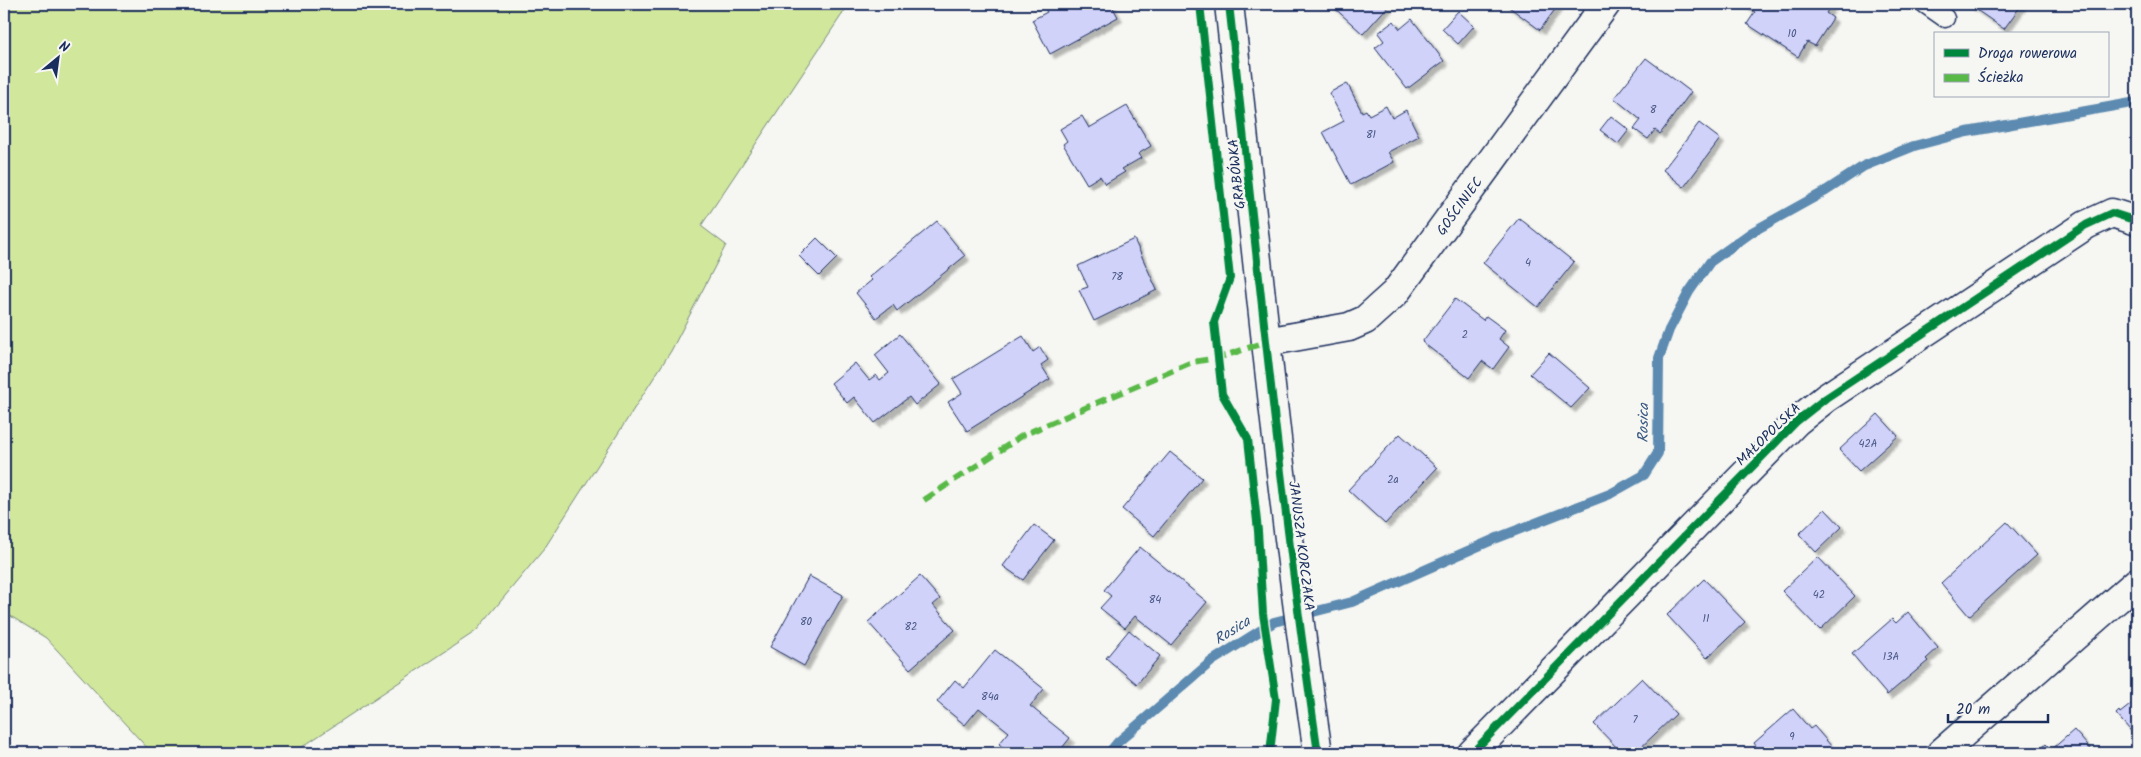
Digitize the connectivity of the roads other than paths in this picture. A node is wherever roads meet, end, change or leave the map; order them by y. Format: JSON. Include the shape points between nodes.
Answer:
{"nodes":[{"id":1,"x":1229,"y":4,"type":"edge"},
{"id":2,"x":1606,"y":4,"type":"edge"},
{"id":3,"x":1924,"y":4,"type":"edge"},
{"id":4,"x":1945,"y":18,"type":"dead end"},
{"id":5,"x":2137,"y":221,"type":"edge"},
{"id":6,"x":1266,"y":342,"type":"junction"},
{"id":7,"x":2137,"y":582,"type":"edge"},
{"id":8,"x":1318,"y":753,"type":"edge"},
{"id":9,"x":1472,"y":753,"type":"edge"},
{"id":10,"x":1941,"y":753,"type":"edge"}],
"edges":[{"from":1,"to":6,"type":"street","name":"GRABÓWKA"},
{"from":2,"to":6,"type":"street","name":"GOŚCINIEC","via":[[1396,293],[1382,307],[1349,327]]},
{"from":3,"to":4,"type":"lane"},
{"from":5,"to":9,"type":"street","name":"MAŁOPOLSKA","via":[[2112,213],[2086,225],[1826,398],[1797,421]]},
{"from":6,"to":8,"type":"street","name":"JANUSZA KORCZAKA","via":[[1276,441]]},
{"from":7,"to":10,"type":"street"}]}
